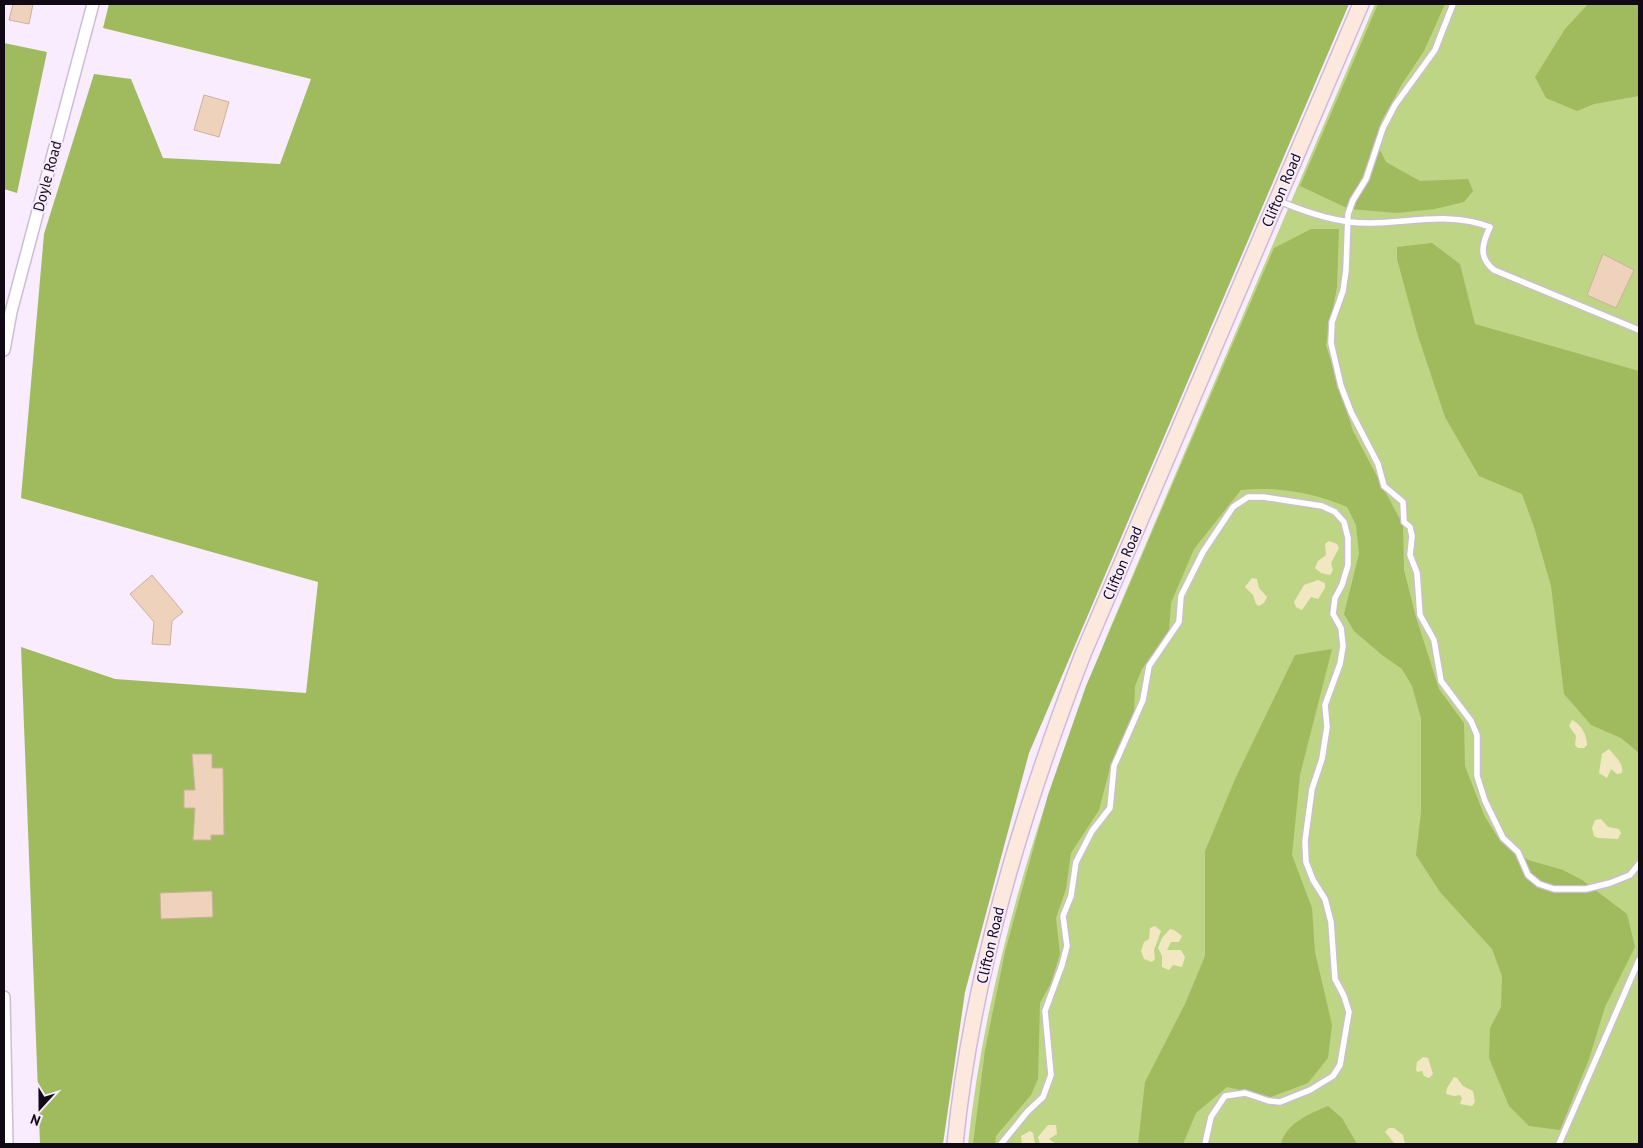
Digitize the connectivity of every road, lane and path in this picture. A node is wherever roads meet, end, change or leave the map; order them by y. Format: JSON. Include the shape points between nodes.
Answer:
{"nodes":[{"id":1,"x":93,"y":4,"type":"edge"},
{"id":2,"x":1361,"y":4,"type":"edge"},
{"id":3,"x":1453,"y":4,"type":"edge"},
{"id":4,"x":1277,"y":200,"type":"junction"},
{"id":5,"x":1348,"y":221,"type":"junction"},
{"id":6,"x":7,"y":312,"type":"edge"},
{"id":7,"x":1639,"y":330,"type":"edge"},
{"id":8,"x":4,"y":350,"type":"edge"},
{"id":9,"x":1639,"y":864,"type":"edge"},
{"id":10,"x":1639,"y":960,"type":"edge"},
{"id":11,"x":4,"y":997,"type":"edge"},
{"id":12,"x":7,"y":1144,"type":"edge"},
{"id":13,"x":955,"y":1144,"type":"edge"},
{"id":14,"x":1001,"y":1144,"type":"edge"},
{"id":15,"x":1205,"y":1144,"type":"edge"},
{"id":16,"x":1560,"y":1144,"type":"edge"}],
"edges":[{"from":1,"to":6,"type":"street","name":"Doyle Road"},
{"from":2,"to":4,"type":"main road","name":"Clifton Road"},
{"from":3,"to":5,"type":"lane","via":[[1434,50],[1395,104],[1383,128],[1366,179],[1353,200]]},
{"from":4,"to":5,"type":"lane","via":[[1305,212]]},
{"from":4,"to":13,"type":"main road","name":"Clifton Road","via":[[1084,654],[1050,742],[1022,826],[993,931],[962,1090]]},
{"from":5,"to":7,"type":"lane","via":[[1370,223],[1439,218],[1477,222],[1490,228],[1483,241],[1482,253],[1485,262],[1494,270]]},
{"from":5,"to":9,"type":"lane","via":[[1343,290],[1332,322],[1335,366],[1351,412],[1378,464],[1384,486],[1403,502],[1404,522],[1410,527],[1412,536],[1410,555],[1417,573],[1420,615],[1434,640],[1442,681],[1471,721],[1477,735],[1477,776],[1485,801],[1503,838],[1518,852],[1528,875],[1538,884],[1561,890],[1586,889],[1630,875]]},
{"from":6,"to":8,"type":"street","name":"Doyle Road"},
{"from":10,"to":16,"type":"lane"},
{"from":11,"to":12,"type":"street"},
{"from":14,"to":15,"type":"lane","via":[[1043,1097],[1051,1075],[1045,1010],[1066,946],[1063,916],[1071,896],[1076,862],[1092,831],[1110,808],[1114,766],[1144,700],[1149,666],[1179,622],[1181,596],[1203,552],[1233,507],[1248,497],[1263,497],[1322,506],[1335,512],[1344,522],[1348,538],[1348,565],[1335,598],[1333,614],[1341,628],[1343,646],[1325,705],[1327,727],[1322,759],[1312,789],[1305,841],[1306,862],[1326,899],[1335,979],[1349,1012],[1340,1065],[1333,1076],[1280,1102],[1245,1093],[1225,1096],[1211,1117]]}]}
